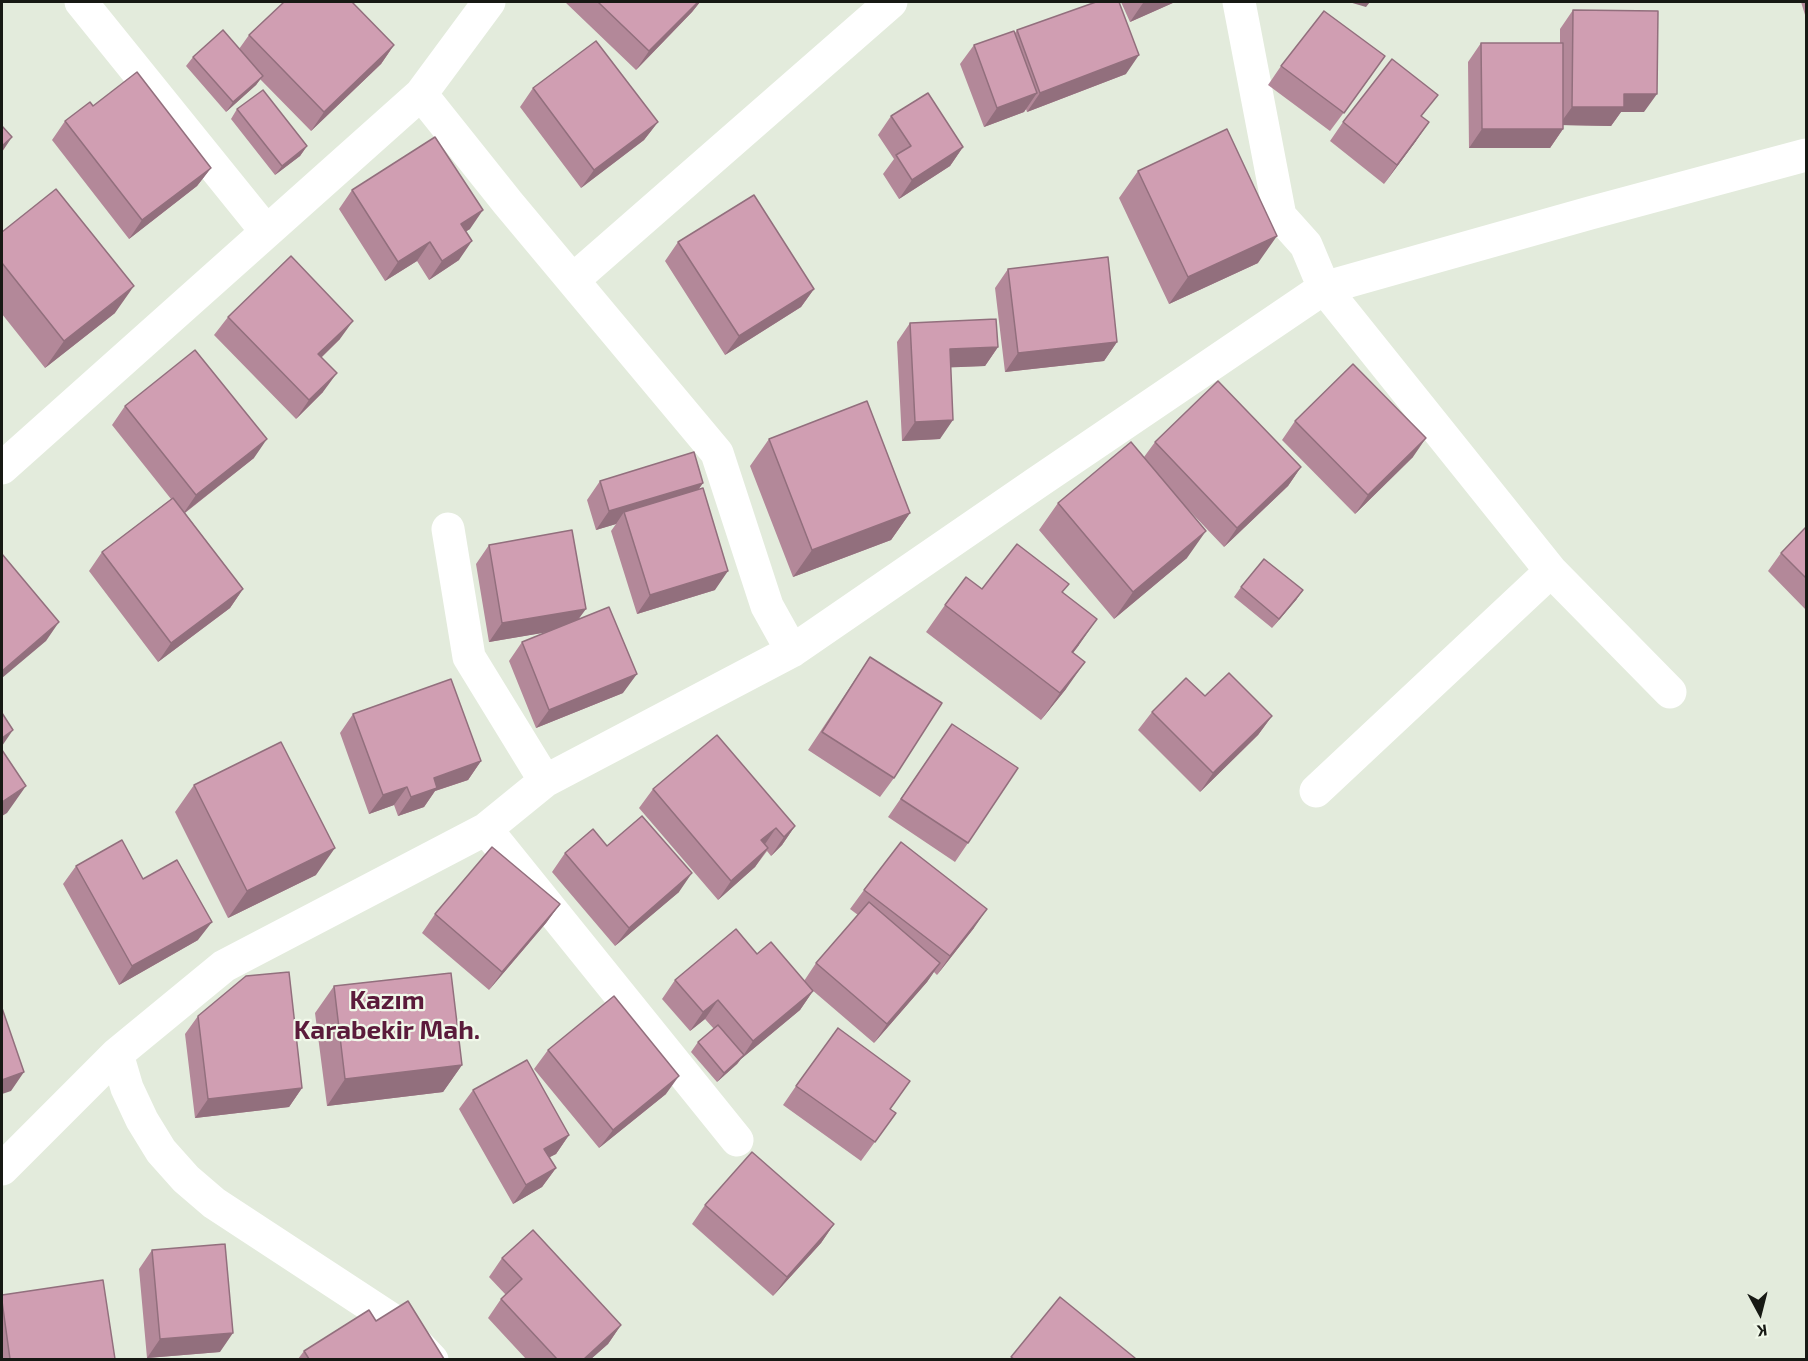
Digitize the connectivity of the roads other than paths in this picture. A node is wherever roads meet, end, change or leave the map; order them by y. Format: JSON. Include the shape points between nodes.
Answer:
{"nodes":[{"id":1,"x":81,"y":2,"type":"edge"},
{"id":2,"x":489,"y":2,"type":"edge"},
{"id":3,"x":891,"y":2,"type":"edge"},
{"id":4,"x":1239,"y":2,"type":"edge"},
{"id":5,"x":421,"y":94,"type":"junction"},
{"id":6,"x":1806,"y":155,"type":"edge"},
{"id":7,"x":266,"y":231,"type":"junction"},
{"id":8,"x":573,"y":280,"type":"junction"},
{"id":9,"x":1324,"y":288,"type":"junction"},
{"id":10,"x":2,"y":468,"type":"edge"},
{"id":11,"x":448,"y":530,"type":"dead end"},
{"id":12,"x":1551,"y":571,"type":"junction"},
{"id":13,"x":792,"y":651,"type":"junction"},
{"id":14,"x":1670,"y":692,"type":"dead end"},
{"id":15,"x":545,"y":781,"type":"junction"},
{"id":16,"x":1316,"y":791,"type":"dead end"},
{"id":17,"x":486,"y":829,"type":"junction"},
{"id":18,"x":117,"y":1054,"type":"junction"},
{"id":19,"x":737,"y":1140,"type":"dead end"},
{"id":20,"x":2,"y":1169,"type":"edge"},
{"id":21,"x":432,"y":1359,"type":"edge"}],
"edges":[{"from":1,"to":7,"type":"street"},
{"from":2,"to":5,"type":"street"},
{"from":3,"to":8,"type":"street"},
{"from":4,"to":9,"type":"street","via":[[1280,216],[1306,245]]},
{"from":5,"to":7,"type":"street"},
{"from":5,"to":8,"type":"street"},
{"from":6,"to":9,"type":"street"},
{"from":7,"to":10,"type":"street"},
{"from":8,"to":13,"type":"street","via":[[717,453],[767,606]]},
{"from":9,"to":12,"type":"street"},
{"from":9,"to":13,"type":"street"},
{"from":11,"to":15,"type":"street","via":[[469,657]]},
{"from":12,"to":14,"type":"street"},
{"from":12,"to":16,"type":"street"},
{"from":13,"to":15,"type":"street"},
{"from":15,"to":17,"type":"street"},
{"from":17,"to":18,"type":"street","via":[[224,966]]},
{"from":17,"to":19,"type":"street"},
{"from":18,"to":20,"type":"street"},
{"from":18,"to":21,"type":"street","via":[[142,1120],[161,1151],[186,1179],[214,1203],[397,1323]]}]}
